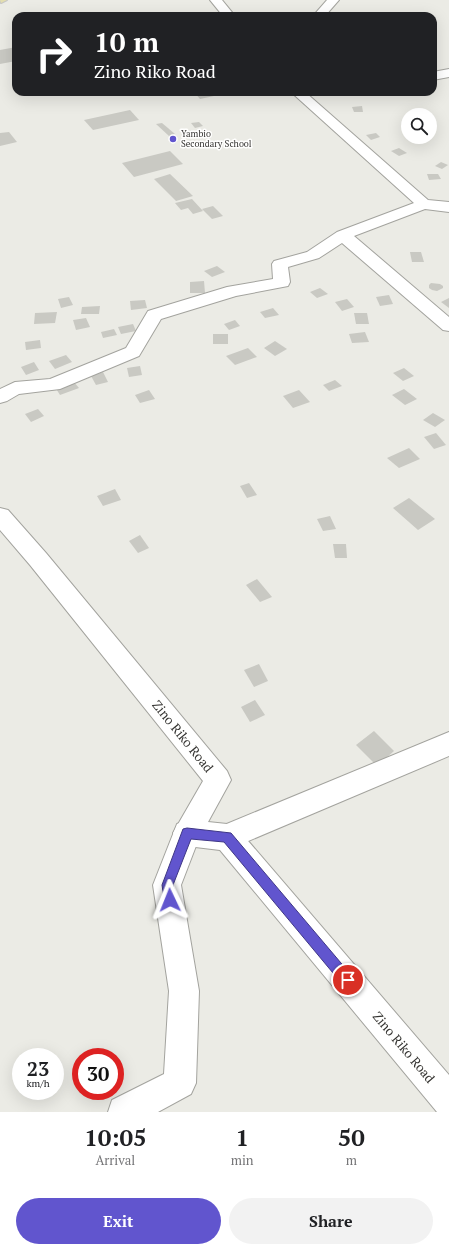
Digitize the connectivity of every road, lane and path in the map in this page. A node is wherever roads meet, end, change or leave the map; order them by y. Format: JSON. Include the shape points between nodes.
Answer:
{"nodes":[{"id":1,"x":216,"y":0,"type":"edge"},
{"id":2,"x":333,"y":0,"type":"edge"},
{"id":3,"x":226,"y":12,"type":"edge"},
{"id":4,"x":322,"y":12,"type":"edge"},
{"id":5,"x":449,"y":74,"type":"edge"},
{"id":6,"x":437,"y":76,"type":"edge"},
{"id":7,"x":302,"y":96,"type":"edge"},
{"id":8,"x":424,"y":204,"type":"junction"},
{"id":9,"x":449,"y":207,"type":"edge"},
{"id":10,"x":343,"y":235,"type":"junction"},
{"id":11,"x":449,"y":326,"type":"edge"},
{"id":12,"x":0,"y":397,"type":"edge"},
{"id":13,"x":0,"y":516,"type":"edge"},
{"id":14,"x":449,"y":744,"type":"edge"},
{"id":15,"x":187,"y":833,"type":"junction"},
{"id":16,"x":227,"y":837,"type":"junction"},
{"id":17,"x":449,"y":1100,"type":"edge"},
{"id":18,"x":124,"y":1112,"type":"edge"}],
"edges":[{"from":1,"to":3,"type":"street"},
{"from":2,"to":4,"type":"street"},
{"from":5,"to":6,"type":"street"},
{"from":7,"to":8,"type":"street"},
{"from":8,"to":9,"type":"street"},
{"from":8,"to":10,"type":"street"},
{"from":10,"to":11,"type":"street"},
{"from":10,"to":12,"type":"street","via":[[313,255],[280,264],[282,282],[233,291],[154,314],[133,352],[53,385],[16,388]]},
{"from":13,"to":15,"type":"street","name":"Zino Riko Road","via":[[218,780]]},
{"from":14,"to":16,"type":"street"},
{"from":15,"to":16,"type":"street"},
{"from":15,"to":18,"type":"street","via":[[167,885],[184,991],[180,1083]]},
{"from":16,"to":17,"type":"street","name":"Zino Riko Road"}]}
